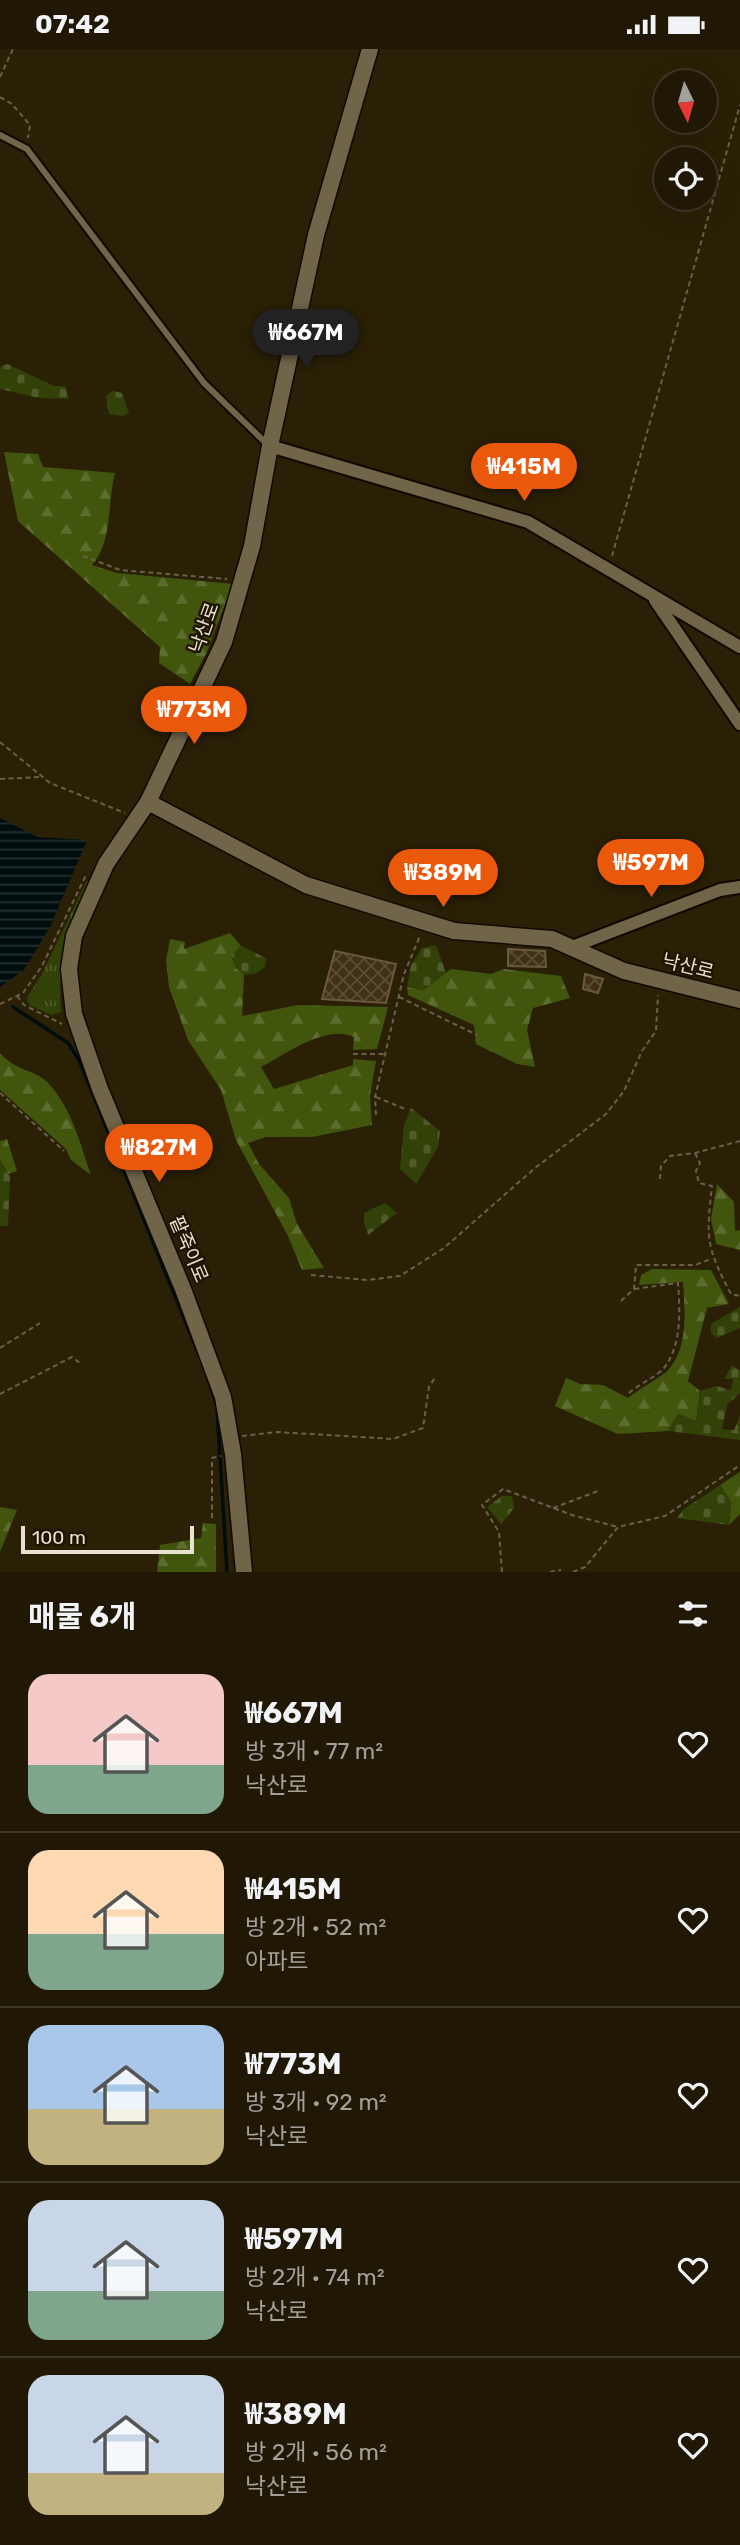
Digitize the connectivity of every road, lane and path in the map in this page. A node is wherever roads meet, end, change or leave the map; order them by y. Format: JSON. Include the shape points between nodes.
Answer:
{"nodes":[{"id":1,"x":13,"y":49,"type":"edge"},
{"id":2,"x":370,"y":49,"type":"edge"},
{"id":3,"x":0,"y":77,"type":"edge"},
{"id":4,"x":0,"y":97,"type":"edge"},
{"id":5,"x":740,"y":105,"type":"edge"},
{"id":6,"x":0,"y":135,"type":"edge"},
{"id":7,"x":27,"y":149,"type":"junction"},
{"id":8,"x":270,"y":446,"type":"junction"},
{"id":9,"x":82,"y":556,"type":"dead end"},
{"id":10,"x":608,"y":571,"type":"junction"},
{"id":11,"x":242,"y":580,"type":"junction"},
{"id":12,"x":652,"y":596,"type":"junction"},
{"id":13,"x":740,"y":647,"type":"edge"},
{"id":14,"x":740,"y":724,"type":"edge"},
{"id":15,"x":0,"y":742,"type":"edge"},
{"id":16,"x":41,"y":777,"type":"junction"},
{"id":17,"x":0,"y":779,"type":"edge"},
{"id":18,"x":148,"y":802,"type":"junction"},
{"id":19,"x":128,"y":814,"type":"dead end"},
{"id":20,"x":89,"y":871,"type":"dead end"},
{"id":21,"x":740,"y":887,"type":"edge"},
{"id":22,"x":426,"y":923,"type":"junction"},
{"id":23,"x":572,"y":947,"type":"junction"},
{"id":24,"x":659,"y":980,"type":"junction"},
{"id":25,"x":17,"y":996,"type":"junction"},
{"id":26,"x":399,"y":997,"type":"junction"},
{"id":27,"x":740,"y":1000,"type":"edge"},
{"id":28,"x":0,"y":1004,"type":"edge"},
{"id":29,"x":80,"y":1030,"type":"junction"},
{"id":30,"x":477,"y":1035,"type":"dead end"},
{"id":31,"x":353,"y":1054,"type":"dead end"},
{"id":32,"x":385,"y":1054,"type":"junction"},
{"id":33,"x":0,"y":1093,"type":"edge"},
{"id":34,"x":375,"y":1097,"type":"junction"},
{"id":35,"x":405,"y":1109,"type":"dead end"},
{"id":36,"x":376,"y":1115,"type":"dead end"},
{"id":37,"x":740,"y":1141,"type":"edge"},
{"id":38,"x":64,"y":1151,"type":"dead end"},
{"id":39,"x":695,"y":1153,"type":"junction"},
{"id":40,"x":660,"y":1179,"type":"dead end"},
{"id":41,"x":712,"y":1258,"type":"junction"},
{"id":42,"x":311,"y":1275,"type":"dead end"},
{"id":43,"x":634,"y":1289,"type":"junction"},
{"id":44,"x":740,"y":1296,"type":"edge"},
{"id":45,"x":621,"y":1301,"type":"dead end"},
{"id":46,"x":40,"y":1323,"type":"dead end"},
{"id":47,"x":0,"y":1348,"type":"edge"},
{"id":48,"x":80,"y":1363,"type":"dead end"},
{"id":49,"x":436,"y":1376,"type":"dead end"},
{"id":50,"x":629,"y":1393,"type":"dead end"},
{"id":51,"x":0,"y":1394,"type":"edge"},
{"id":52,"x":230,"y":1437,"type":"junction"},
{"id":53,"x":214,"y":1458,"type":"dead end"},
{"id":54,"x":740,"y":1465,"type":"edge"},
{"id":55,"x":598,"y":1491,"type":"dead end"},
{"id":56,"x":553,"y":1508,"type":"junction"},
{"id":57,"x":212,"y":1518,"type":"dead end"},
{"id":58,"x":618,"y":1527,"type":"junction"},
{"id":59,"x":561,"y":1570,"type":"dead end"},
{"id":60,"x":244,"y":1572,"type":"edge"},
{"id":61,"x":502,"y":1572,"type":"edge"},
{"id":62,"x":550,"y":1572,"type":"edge"},
{"id":63,"x":573,"y":1572,"type":"edge"}],
"edges":[{"from":1,"to":3,"type":"path"},
{"from":2,"to":8,"type":"street","name":"낙산로","via":[[316,235]]},
{"from":4,"to":7,"type":"path","via":[[30,125]]},
{"from":5,"to":10,"type":"path"},
{"from":6,"to":7,"type":"lane"},
{"from":7,"to":8,"type":"lane","via":[[204,383]]},
{"from":8,"to":10,"type":"street","via":[[528,522]]},
{"from":8,"to":11,"type":"street","name":"낙산로"},
{"from":9,"to":11,"type":"path","via":[[120,570]]},
{"from":10,"to":12,"type":"street"},
{"from":11,"to":18,"type":"street","name":"낙산로","via":[[224,642]]},
{"from":12,"to":13,"type":"street"},
{"from":12,"to":14,"type":"street"},
{"from":15,"to":16,"type":"path"},
{"from":16,"to":17,"type":"path"},
{"from":16,"to":19,"type":"path"},
{"from":18,"to":22,"type":"street","name":"낙산로","via":[[306,885]]},
{"from":18,"to":29,"type":"street","name":"팥죽이로","via":[[106,864],[74,936],[69,969]]},
{"from":20,"to":25,"type":"path","via":[[42,966]]},
{"from":21,"to":23,"type":"street","via":[[720,890]]},
{"from":22,"to":23,"type":"street","name":"낙산로","via":[[454,931],[552,939]]},
{"from":22,"to":26,"type":"path"},
{"from":23,"to":24,"type":"street","name":"낙산로","via":[[624,971]]},
{"from":24,"to":27,"type":"street","name":"낙산로"},
{"from":24,"to":42,"type":"path","via":[[656,1031],[624,1091],[606,1114],[535,1168],[444,1248],[400,1276],[368,1280]]},
{"from":25,"to":28,"type":"path"},
{"from":25,"to":29,"type":"path","via":[[24,1005]]},
{"from":26,"to":30,"type":"path"},
{"from":26,"to":32,"type":"path"},
{"from":29,"to":52,"type":"street","name":"팥죽이로","via":[[188,1301],[223,1397]]},
{"from":31,"to":32,"type":"path"},
{"from":32,"to":34,"type":"path"},
{"from":33,"to":38,"type":"path"},
{"from":34,"to":35,"type":"path"},
{"from":34,"to":36,"type":"path"},
{"from":37,"to":39,"type":"path"},
{"from":39,"to":40,"type":"path","via":[[670,1156],[661,1167]]},
{"from":39,"to":41,"type":"path","via":[[700,1163],[696,1171],[699,1183],[712,1186],[708,1218]]},
{"from":41,"to":43,"type":"path","via":[[695,1265],[636,1265]]},
{"from":41,"to":44,"type":"path","via":[[731,1294]]},
{"from":43,"to":45,"type":"path"},
{"from":43,"to":50,"type":"path","via":[[678,1283],[680,1310],[677,1341],[663,1369]]},
{"from":46,"to":47,"type":"path"},
{"from":48,"to":51,"type":"path","via":[[72,1357]]},
{"from":49,"to":52,"type":"path","via":[[429,1387],[423,1428],[393,1439],[277,1432]]},
{"from":52,"to":60,"type":"street","name":"팥죽이로"},
{"from":53,"to":57,"type":"path"},
{"from":54,"to":58,"type":"path","via":[[665,1516]]},
{"from":55,"to":56,"type":"path"},
{"from":56,"to":58,"type":"path"},
{"from":56,"to":61,"type":"path","via":[[503,1489],[482,1505],[499,1532]]},
{"from":58,"to":63,"type":"path","via":[[584,1567]]},
{"from":59,"to":62,"type":"path"}]}
